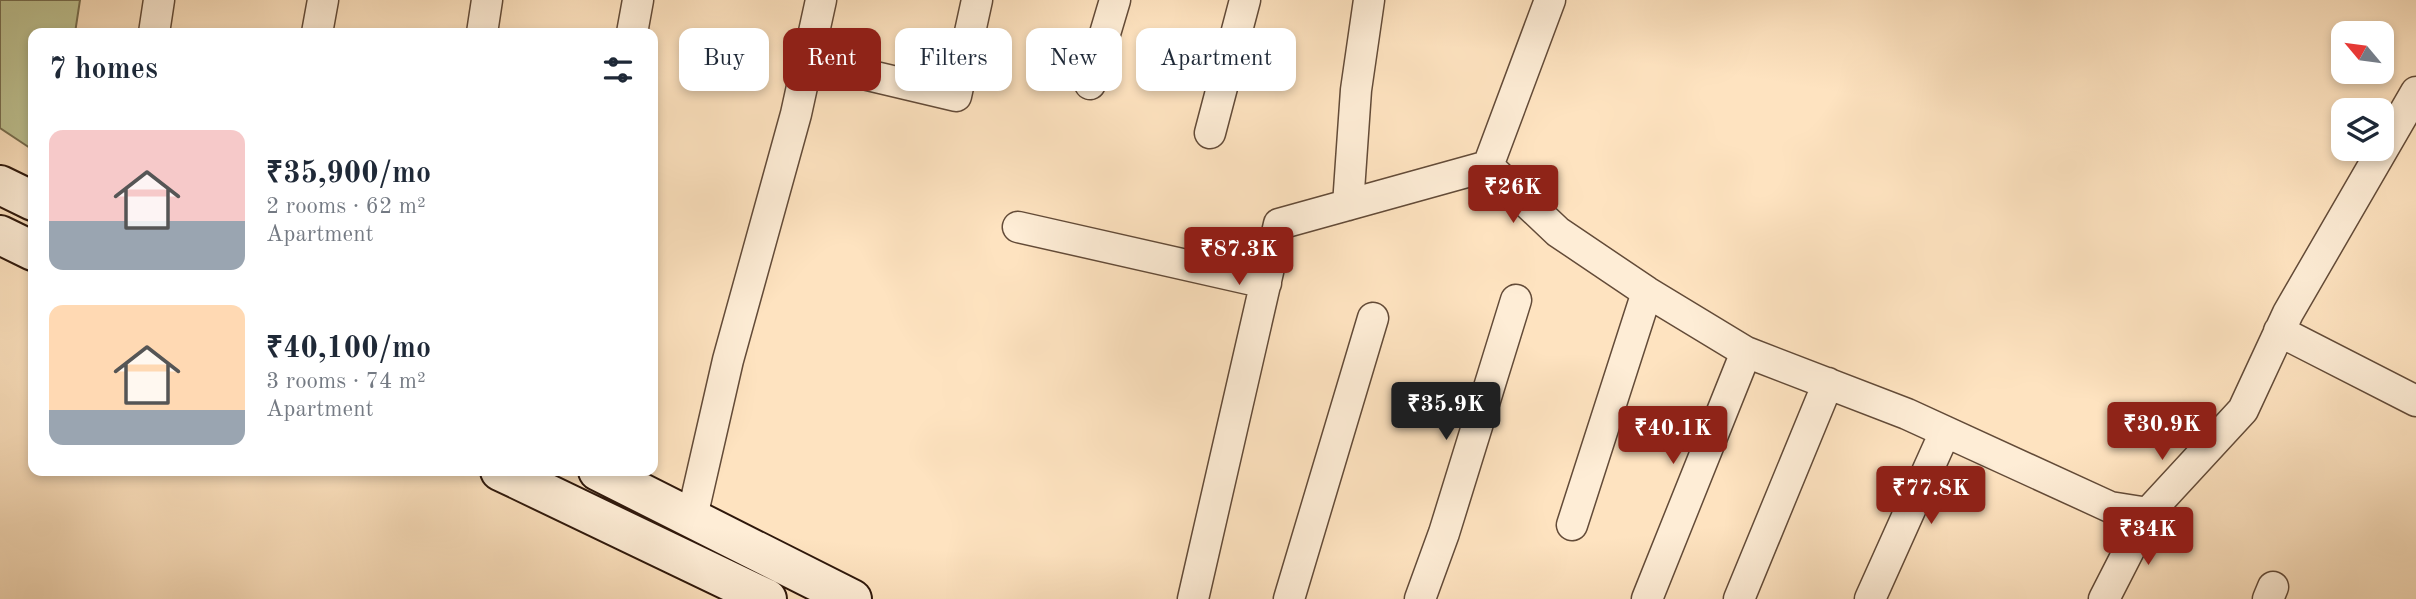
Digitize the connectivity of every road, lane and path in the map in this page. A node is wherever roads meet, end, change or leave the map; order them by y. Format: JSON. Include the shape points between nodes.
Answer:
{"nodes":[{"id":1,"x":159,"y":0,"type":"edge"},
{"id":2,"x":323,"y":0,"type":"edge"},
{"id":3,"x":487,"y":0,"type":"edge"},
{"id":4,"x":638,"y":0,"type":"edge"},
{"id":5,"x":821,"y":0,"type":"edge"},
{"id":6,"x":977,"y":0,"type":"edge"},
{"id":7,"x":1115,"y":0,"type":"edge"},
{"id":8,"x":1245,"y":0,"type":"edge"},
{"id":9,"x":1369,"y":0,"type":"edge"},
{"id":10,"x":1550,"y":0,"type":"edge"},
{"id":11,"x":155,"y":28,"type":"edge"},
{"id":12,"x":318,"y":28,"type":"edge"},
{"id":13,"x":483,"y":28,"type":"edge"},
{"id":14,"x":633,"y":28,"type":"edge"},
{"id":15,"x":815,"y":28,"type":"edge"},
{"id":16,"x":1107,"y":28,"type":"edge"},
{"id":17,"x":881,"y":78,"type":"edge"},
{"id":18,"x":801,"y":91,"type":"edge"},
{"id":19,"x":2416,"y":92,"type":"edge"},
{"id":20,"x":1210,"y":133,"type":"dead end"},
{"id":21,"x":1488,"y":166,"type":"junction"},
{"id":22,"x":0,"y":186,"type":"edge"},
{"id":23,"x":28,"y":199,"type":"edge"},
{"id":24,"x":1348,"y":205,"type":"junction"},
{"id":25,"x":1018,"y":228,"type":"dead end"},
{"id":26,"x":0,"y":235,"type":"edge"},
{"id":27,"x":28,"y":249,"type":"edge"},
{"id":28,"x":1266,"y":283,"type":"junction"},
{"id":29,"x":1647,"y":292,"type":"junction"},
{"id":30,"x":1516,"y":300,"type":"dead end"},
{"id":31,"x":1373,"y":318,"type":"dead end"},
{"id":32,"x":2280,"y":331,"type":"junction"},
{"id":33,"x":1746,"y":352,"type":"junction"},
{"id":34,"x":1828,"y":383,"type":"junction"},
{"id":35,"x":2416,"y":401,"type":"edge"},
{"id":36,"x":1945,"y":432,"type":"junction"},
{"id":37,"x":510,"y":476,"type":"edge"},
{"id":38,"x":608,"y":476,"type":"edge"},
{"id":39,"x":2148,"y":513,"type":"junction"},
{"id":40,"x":692,"y":517,"type":"junction"},
{"id":41,"x":1572,"y":525,"type":"dead end"},
{"id":42,"x":767,"y":599,"type":"edge"},
{"id":43,"x":852,"y":599,"type":"edge"},
{"id":44,"x":1193,"y":599,"type":"edge"},
{"id":45,"x":1289,"y":599,"type":"edge"},
{"id":46,"x":1420,"y":599,"type":"edge"},
{"id":47,"x":1647,"y":599,"type":"edge"},
{"id":48,"x":1739,"y":599,"type":"edge"},
{"id":49,"x":1870,"y":599,"type":"edge"},
{"id":50,"x":2104,"y":599,"type":"edge"}],
"edges":[{"from":1,"to":11,"type":"street"},
{"from":2,"to":12,"type":"street"},
{"from":3,"to":13,"type":"street"},
{"from":4,"to":14,"type":"street"},
{"from":5,"to":15,"type":"street"},
{"from":6,"to":17,"type":"street","via":[[956,96]]},
{"from":7,"to":16,"type":"street"},
{"from":8,"to":20,"type":"street"},
{"from":9,"to":24,"type":"street","via":[[1356,90]]},
{"from":10,"to":21,"type":"street"},
{"from":18,"to":40,"type":"street","via":[[728,360]]},
{"from":19,"to":32,"type":"street"},
{"from":21,"to":24,"type":"street"},
{"from":21,"to":29,"type":"street","via":[[1558,232]]},
{"from":22,"to":23,"type":"main road"},
{"from":24,"to":28,"type":"street","via":[[1279,224]]},
{"from":25,"to":28,"type":"street"},
{"from":26,"to":27,"type":"main road"},
{"from":28,"to":44,"type":"street"},
{"from":29,"to":33,"type":"street"},
{"from":29,"to":41,"type":"street"},
{"from":30,"to":46,"type":"street"},
{"from":31,"to":45,"type":"street"},
{"from":32,"to":35,"type":"street"},
{"from":32,"to":39,"type":"street","via":[[2243,410]]},
{"from":33,"to":34,"type":"street"},
{"from":33,"to":47,"type":"street"},
{"from":34,"to":36,"type":"street"},
{"from":34,"to":48,"type":"street"},
{"from":36,"to":39,"type":"street","via":[[2110,507]]},
{"from":36,"to":49,"type":"street"},
{"from":37,"to":42,"type":"main road"},
{"from":38,"to":40,"type":"main road"},
{"from":39,"to":50,"type":"street"},
{"from":40,"to":43,"type":"main road"}]}
